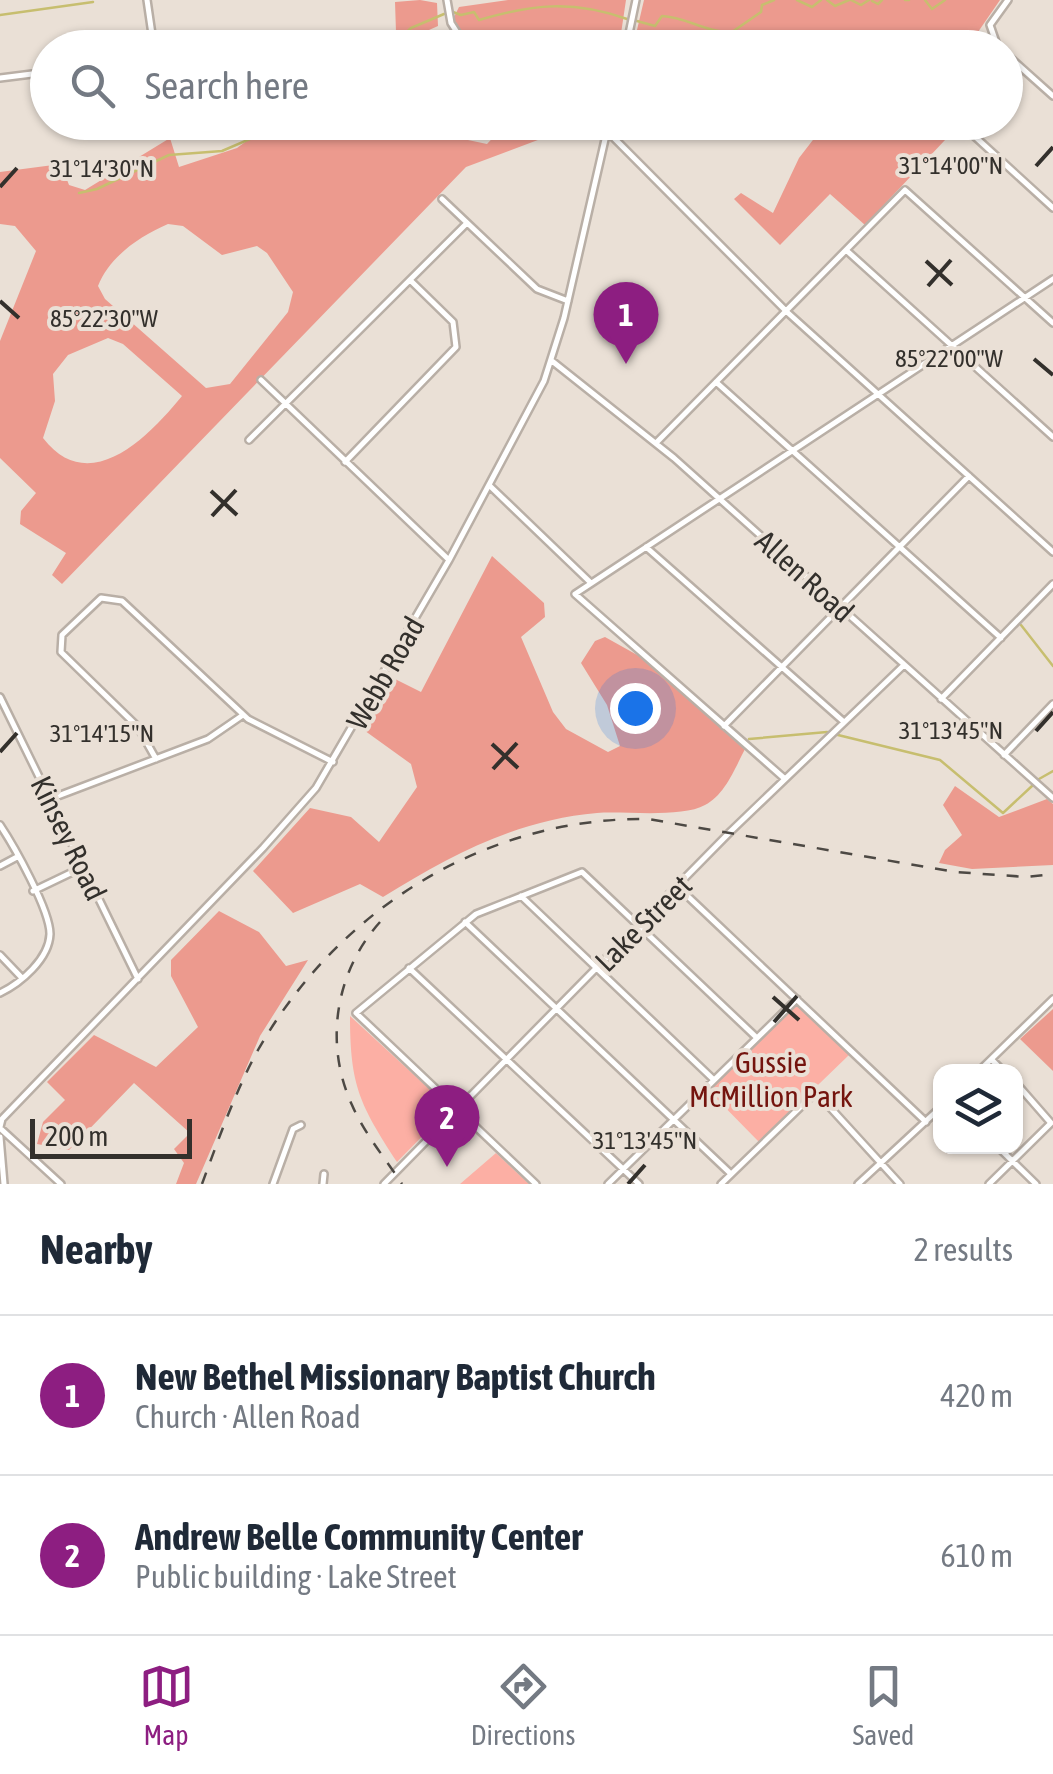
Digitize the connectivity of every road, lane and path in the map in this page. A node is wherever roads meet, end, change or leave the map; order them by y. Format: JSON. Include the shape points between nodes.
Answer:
{"nodes":[{"id":1,"x":147,"y":0,"type":"edge"},
{"id":2,"x":447,"y":0,"type":"edge"},
{"id":3,"x":636,"y":0,"type":"edge"},
{"id":4,"x":1008,"y":0,"type":"edge"},
{"id":5,"x":151,"y":30,"type":"edge"},
{"id":6,"x":456,"y":30,"type":"edge"},
{"id":7,"x":630,"y":30,"type":"edge"},
{"id":8,"x":992,"y":30,"type":"edge"},
{"id":9,"x":1023,"y":69,"type":"edge"},
{"id":10,"x":30,"y":74,"type":"edge"},
{"id":11,"x":0,"y":78,"type":"edge"},
{"id":12,"x":1053,"y":96,"type":"edge"},
{"id":13,"x":605,"y":140,"type":"edge"},
{"id":14,"x":615,"y":140,"type":"edge"},
{"id":15,"x":979,"y":140,"type":"edge"},
{"id":16,"x":442,"y":199,"type":"dead end"},
{"id":17,"x":1053,"y":208,"type":"edge"},
{"id":18,"x":467,"y":223,"type":"junction"},
{"id":19,"x":846,"y":250,"type":"junction"},
{"id":20,"x":1053,"y":279,"type":"edge"},
{"id":21,"x":410,"y":280,"type":"junction"},
{"id":22,"x":1025,"y":298,"type":"junction"},
{"id":23,"x":568,"y":301,"type":"junction"},
{"id":24,"x":786,"y":312,"type":"junction"},
{"id":25,"x":1053,"y":323,"type":"edge"},
{"id":26,"x":952,"y":346,"type":"junction"},
{"id":27,"x":552,"y":361,"type":"junction"},
{"id":28,"x":261,"y":380,"type":"dead end"},
{"id":29,"x":716,"y":382,"type":"junction"},
{"id":30,"x":879,"y":395,"type":"junction"},
{"id":31,"x":286,"y":404,"type":"junction"},
{"id":32,"x":1053,"y":437,"type":"edge"},
{"id":33,"x":249,"y":440,"type":"dead end"},
{"id":34,"x":656,"y":443,"type":"junction"},
{"id":35,"x":793,"y":452,"type":"junction"},
{"id":36,"x":346,"y":462,"type":"junction"},
{"id":37,"x":969,"y":476,"type":"junction"},
{"id":38,"x":490,"y":486,"type":"junction"},
{"id":39,"x":719,"y":500,"type":"junction"},
{"id":40,"x":646,"y":547,"type":"junction"},
{"id":41,"x":899,"y":547,"type":"junction"},
{"id":42,"x":1053,"y":552,"type":"edge"},
{"id":43,"x":449,"y":560,"type":"junction"},
{"id":44,"x":591,"y":583,"type":"junction"},
{"id":45,"x":1053,"y":584,"type":"edge"},
{"id":46,"x":840,"y":608,"type":"junction"},
{"id":47,"x":1000,"y":638,"type":"junction"},
{"id":48,"x":904,"y":665,"type":"junction"},
{"id":49,"x":782,"y":666,"type":"junction"},
{"id":50,"x":0,"y":696,"type":"edge"},
{"id":51,"x":941,"y":699,"type":"junction"},
{"id":52,"x":1053,"y":704,"type":"edge"},
{"id":53,"x":243,"y":714,"type":"junction"},
{"id":54,"x":844,"y":722,"type":"junction"},
{"id":55,"x":724,"y":726,"type":"junction"},
{"id":56,"x":1004,"y":755,"type":"junction"},
{"id":57,"x":156,"y":758,"type":"junction"},
{"id":58,"x":333,"y":762,"type":"junction"},
{"id":59,"x":785,"y":779,"type":"junction"},
{"id":60,"x":1053,"y":798,"type":"edge"},
{"id":61,"x":50,"y":799,"type":"junction"},
{"id":62,"x":0,"y":826,"type":"edge"},
{"id":63,"x":17,"y":857,"type":"junction"},
{"id":64,"x":0,"y":866,"type":"edge"},
{"id":65,"x":83,"y":867,"type":"junction"},
{"id":66,"x":679,"y":888,"type":"junction"},
{"id":67,"x":33,"y":890,"type":"junction"},
{"id":68,"x":521,"y":896,"type":"junction"},
{"id":69,"x":465,"y":922,"type":"junction"},
{"id":70,"x":641,"y":927,"type":"junction"},
{"id":71,"x":0,"y":955,"type":"edge"},
{"id":72,"x":408,"y":968,"type":"junction"},
{"id":73,"x":597,"y":969,"type":"junction"},
{"id":74,"x":22,"y":978,"type":"junction"},
{"id":75,"x":138,"y":979,"type":"junction"},
{"id":76,"x":0,"y":993,"type":"edge"},
{"id":77,"x":797,"y":999,"type":"junction"},
{"id":78,"x":1053,"y":999,"type":"edge"},
{"id":79,"x":557,"y":1008,"type":"junction"},
{"id":80,"x":757,"y":1038,"type":"junction"},
{"id":81,"x":991,"y":1059,"type":"junction"},
{"id":82,"x":506,"y":1060,"type":"junction"},
{"id":83,"x":986,"y":1064,"type":"edge"},
{"id":84,"x":996,"y":1064,"type":"edge"},
{"id":85,"x":714,"y":1080,"type":"junction"},
{"id":86,"x":1023,"y":1091,"type":"edge"},
{"id":87,"x":457,"y":1109,"type":"junction"},
{"id":88,"x":933,"y":1115,"type":"edge"},
{"id":89,"x":673,"y":1120,"type":"junction"},
{"id":90,"x":1051,"y":1121,"type":"edge"},
{"id":91,"x":926,"y":1122,"type":"junction"},
{"id":92,"x":301,"y":1124,"type":"dead end"},
{"id":93,"x":0,"y":1127,"type":"edge"},
{"id":94,"x":0,"y":1138,"type":"edge"},
{"id":95,"x":1005,"y":1154,"type":"edge"},
{"id":96,"x":1013,"y":1162,"type":"junction"},
{"id":97,"x":881,"y":1163,"type":"junction"},
{"id":98,"x":623,"y":1169,"type":"junction"},
{"id":99,"x":324,"y":1174,"type":"dead end"},
{"id":100,"x":731,"y":1174,"type":"junction"},
{"id":101,"x":4,"y":1184,"type":"edge"},
{"id":102,"x":61,"y":1184,"type":"edge"},
{"id":103,"x":273,"y":1184,"type":"edge"},
{"id":104,"x":323,"y":1184,"type":"edge"},
{"id":105,"x":384,"y":1184,"type":"edge"},
{"id":106,"x":536,"y":1184,"type":"edge"},
{"id":107,"x":608,"y":1184,"type":"edge"},
{"id":108,"x":640,"y":1184,"type":"edge"},
{"id":109,"x":721,"y":1184,"type":"edge"},
{"id":110,"x":858,"y":1184,"type":"edge"},
{"id":111,"x":900,"y":1184,"type":"edge"},
{"id":112,"x":989,"y":1184,"type":"edge"},
{"id":113,"x":1036,"y":1184,"type":"edge"}],
"edges":[{"from":1,"to":5,"type":"street"},
{"from":2,"to":6,"type":"street"},
{"from":3,"to":7,"type":"street"},
{"from":4,"to":8,"type":"street"},
{"from":9,"to":12,"type":"street"},
{"from":10,"to":11,"type":"street"},
{"from":13,"to":23,"type":"street","name":"Webb Road"},
{"from":14,"to":24,"type":"street"},
{"from":15,"to":17,"type":"street"},
{"from":16,"to":18,"type":"street"},
{"from":18,"to":21,"type":"street"},
{"from":18,"to":23,"type":"street","via":[[537,289]]},
{"from":19,"to":22,"type":"street","via":[[905,190]]},
{"from":19,"to":24,"type":"street"},
{"from":19,"to":26,"type":"street"},
{"from":20,"to":22,"type":"street"},
{"from":21,"to":31,"type":"street"},
{"from":21,"to":36,"type":"street","via":[[453,322],[455,351]]},
{"from":22,"to":25,"type":"street"},
{"from":22,"to":26,"type":"street"},
{"from":23,"to":27,"type":"street","name":"Webb Road"},
{"from":24,"to":29,"type":"street"},
{"from":24,"to":30,"type":"street"},
{"from":26,"to":30,"type":"street"},
{"from":26,"to":32,"type":"street"},
{"from":27,"to":34,"type":"street","name":"Allen Road"},
{"from":27,"to":38,"type":"street","name":"Webb Road"},
{"from":28,"to":31,"type":"street"},
{"from":29,"to":34,"type":"street"},
{"from":29,"to":35,"type":"street"},
{"from":30,"to":35,"type":"street"},
{"from":30,"to":37,"type":"street"},
{"from":31,"to":33,"type":"street"},
{"from":31,"to":36,"type":"street"},
{"from":34,"to":39,"type":"street","name":"Allen Road"},
{"from":35,"to":39,"type":"street"},
{"from":35,"to":41,"type":"street"},
{"from":36,"to":43,"type":"street"},
{"from":37,"to":41,"type":"street"},
{"from":37,"to":42,"type":"street"},
{"from":38,"to":43,"type":"street","name":"Webb Road"},
{"from":38,"to":44,"type":"street"},
{"from":39,"to":40,"type":"street"},
{"from":39,"to":46,"type":"street","name":"Allen Road"},
{"from":40,"to":44,"type":"street"},
{"from":40,"to":49,"type":"street"},
{"from":41,"to":46,"type":"street"},
{"from":41,"to":47,"type":"street"},
{"from":43,"to":58,"type":"street","name":"Webb Road"},
{"from":44,"to":55,"type":"street","via":[[575,594]]},
{"from":45,"to":47,"type":"street"},
{"from":46,"to":48,"type":"street","name":"Allen Road"},
{"from":46,"to":49,"type":"street"},
{"from":47,"to":51,"type":"street"},
{"from":48,"to":51,"type":"street","name":"Allen Road"},
{"from":48,"to":54,"type":"street","name":"Lake Street"},
{"from":49,"to":54,"type":"street"},
{"from":49,"to":55,"type":"street"},
{"from":50,"to":61,"type":"street","name":"Kinsey Road"},
{"from":51,"to":56,"type":"street","name":"Allen Road"},
{"from":52,"to":56,"type":"street"},
{"from":53,"to":57,"type":"street","via":[[219,734]]},
{"from":53,"to":57,"type":"street","via":[[122,602],[98,600],[62,635],[61,652],[138,727]]},
{"from":53,"to":58,"type":"street"},
{"from":54,"to":59,"type":"street","name":"Lake Street"},
{"from":55,"to":59,"type":"street"},
{"from":56,"to":60,"type":"street","name":"Allen Road"},
{"from":57,"to":61,"type":"street"},
{"from":58,"to":75,"type":"street","name":"Webb Road","via":[[284,826]]},
{"from":59,"to":66,"type":"street","name":"Lake Street"},
{"from":61,"to":65,"type":"street","name":"Kinsey Road"},
{"from":62,"to":63,"type":"street"},
{"from":63,"to":64,"type":"street"},
{"from":63,"to":67,"type":"street"},
{"from":65,"to":67,"type":"street"},
{"from":65,"to":75,"type":"street","name":"Kinsey Road"},
{"from":66,"to":70,"type":"street","name":"Lake Street"},
{"from":66,"to":77,"type":"street"},
{"from":67,"to":74,"type":"street","via":[[50,934]]},
{"from":68,"to":69,"type":"street"},
{"from":68,"to":70,"type":"street","via":[[582,872]]},
{"from":68,"to":73,"type":"street"},
{"from":69,"to":72,"type":"street"},
{"from":69,"to":79,"type":"street"},
{"from":70,"to":73,"type":"street","name":"Lake Street"},
{"from":70,"to":80,"type":"street"},
{"from":71,"to":74,"type":"street"},
{"from":72,"to":82,"type":"street"},
{"from":72,"to":87,"type":"street","via":[[356,1012]]},
{"from":73,"to":79,"type":"street","name":"Lake Street"},
{"from":73,"to":85,"type":"street"},
{"from":74,"to":76,"type":"street"},
{"from":75,"to":93,"type":"street","name":"Webb Road"},
{"from":77,"to":80,"type":"street"},
{"from":77,"to":91,"type":"street"},
{"from":78,"to":81,"type":"street"},
{"from":79,"to":82,"type":"street","name":"Lake Street"},
{"from":79,"to":89,"type":"street"},
{"from":80,"to":85,"type":"street"},
{"from":81,"to":83,"type":"street"},
{"from":81,"to":84,"type":"street"},
{"from":82,"to":87,"type":"street","name":"Lake Street"},
{"from":82,"to":98,"type":"street"},
{"from":85,"to":89,"type":"street"},
{"from":86,"to":90,"type":"street"},
{"from":87,"to":105,"type":"street","name":"Lake Street"},
{"from":87,"to":106,"type":"street"},
{"from":88,"to":91,"type":"street"},
{"from":89,"to":98,"type":"street"},
{"from":89,"to":100,"type":"street"},
{"from":90,"to":96,"type":"street"},
{"from":91,"to":97,"type":"street"},
{"from":92,"to":103,"type":"street","via":[[293,1129]]},
{"from":93,"to":102,"type":"street"},
{"from":94,"to":101,"type":"street"},
{"from":95,"to":96,"type":"street"},
{"from":96,"to":112,"type":"street"},
{"from":96,"to":113,"type":"street"},
{"from":97,"to":100,"type":"street","via":[[816,1092]]},
{"from":97,"to":110,"type":"street"},
{"from":97,"to":111,"type":"street"},
{"from":98,"to":107,"type":"street"},
{"from":98,"to":108,"type":"street"},
{"from":99,"to":104,"type":"street"},
{"from":100,"to":109,"type":"street"}]}
